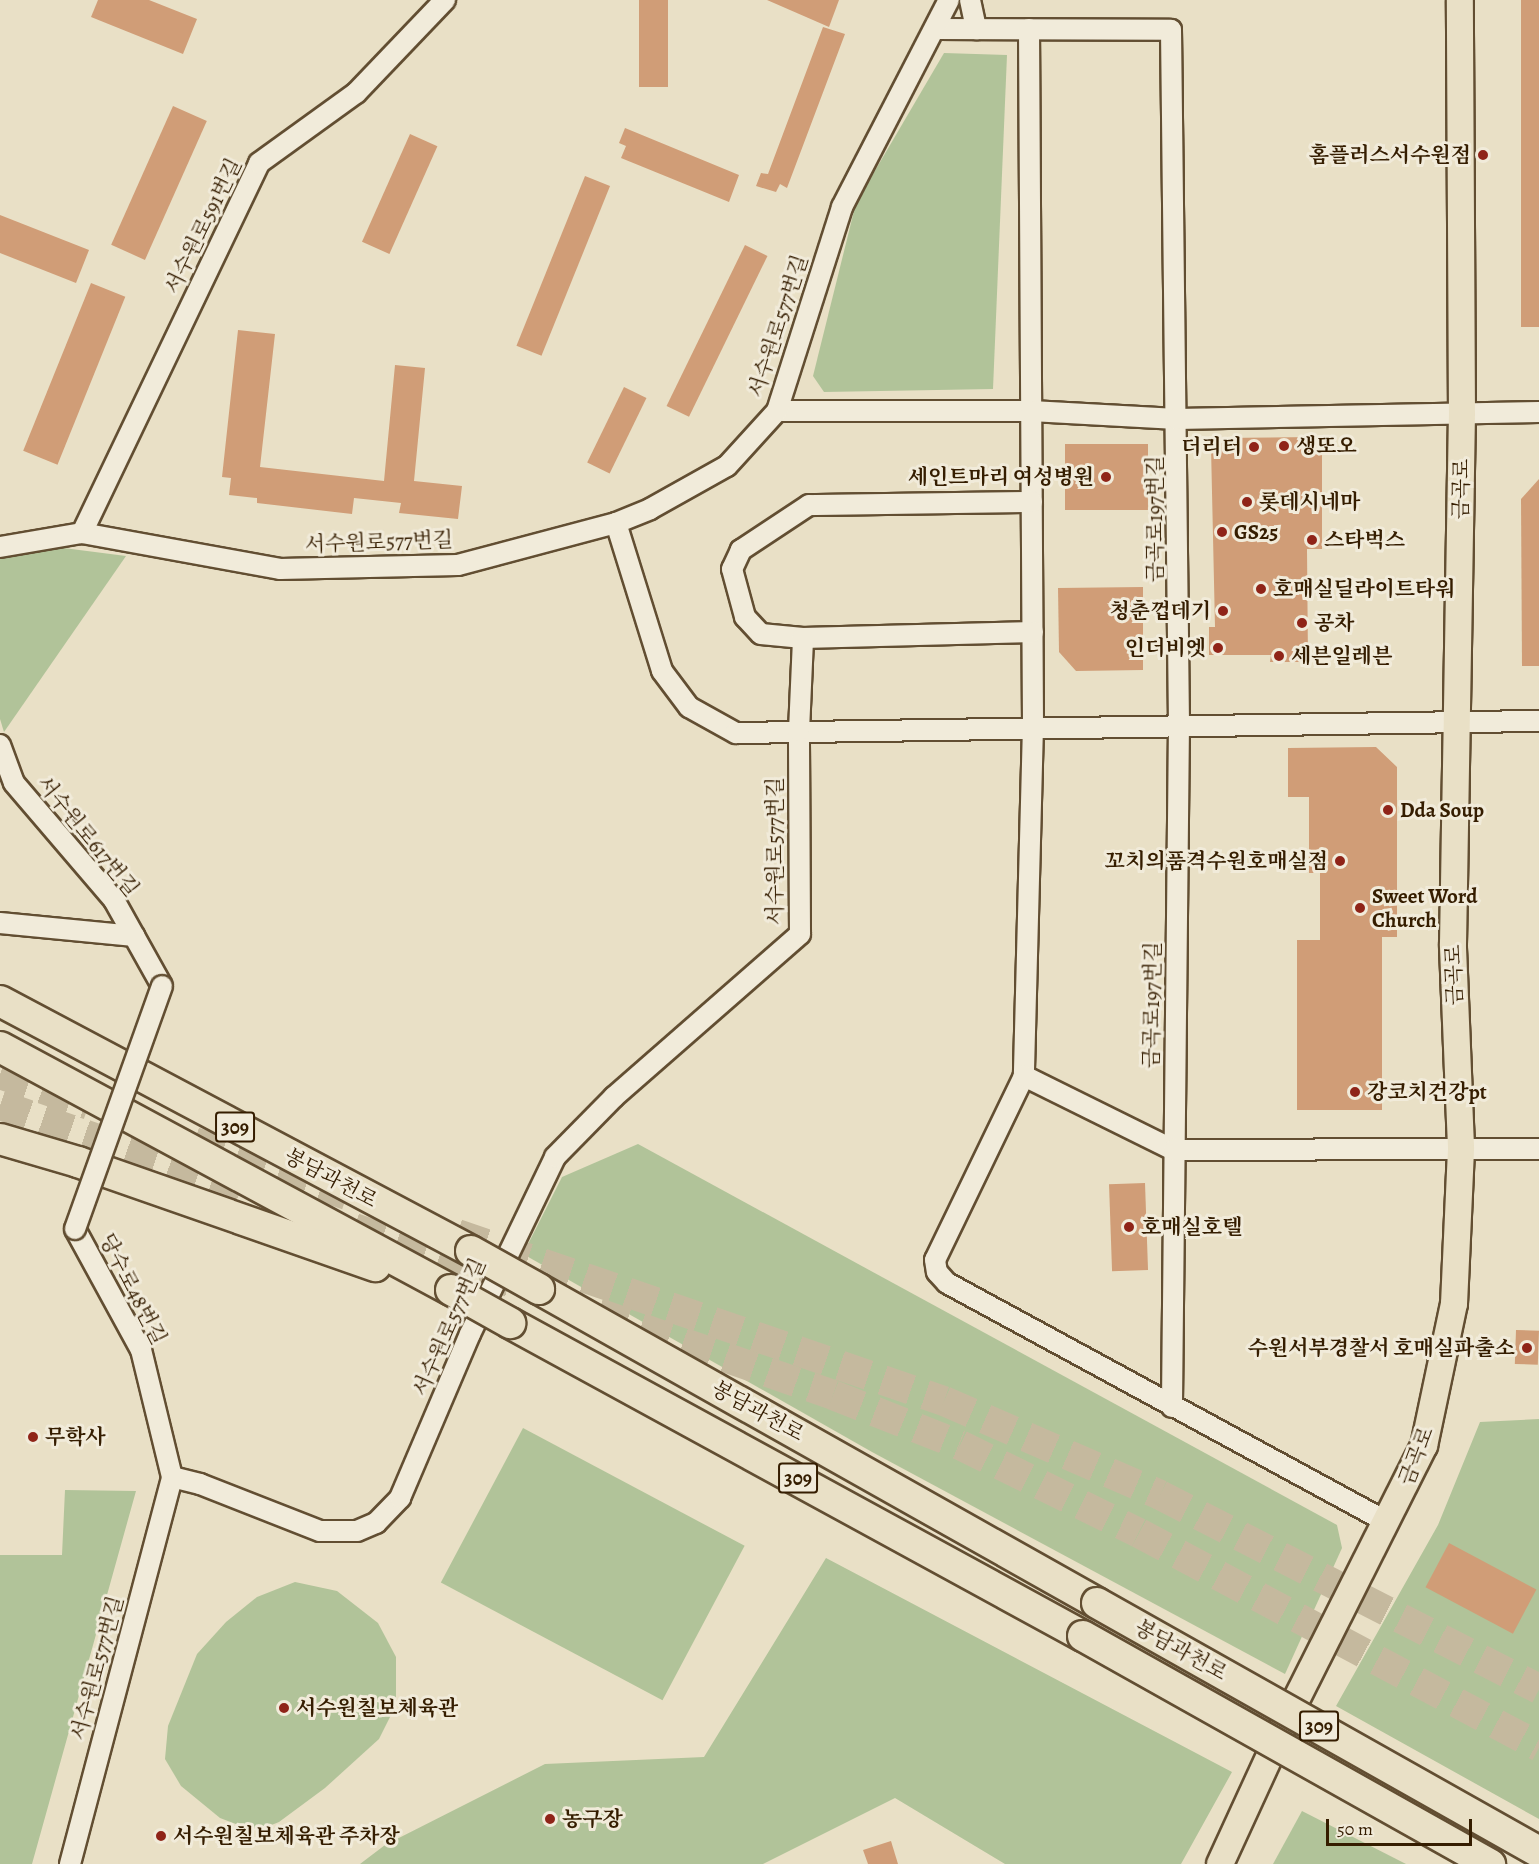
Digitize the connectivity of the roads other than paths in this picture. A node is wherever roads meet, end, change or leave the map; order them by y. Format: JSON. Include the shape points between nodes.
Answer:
{"nodes":[{"id":1,"x":445,"y":0,"type":"edge"},
{"id":2,"x":949,"y":0,"type":"edge"},
{"id":3,"x":970,"y":0,"type":"edge"},
{"id":4,"x":1460,"y":0,"type":"edge"},
{"id":5,"x":936,"y":29,"type":"junction"},
{"id":6,"x":976,"y":29,"type":"junction"},
{"id":7,"x":1029,"y":29,"type":"junction"},
{"id":8,"x":777,"y":411,"type":"junction"},
{"id":9,"x":1031,"y":411,"type":"junction"},
{"id":10,"x":1539,"y":412,"type":"edge"},
{"id":11,"x":1462,"y":414,"type":"junction"},
{"id":12,"x":1177,"y":419,"type":"junction"},
{"id":13,"x":1032,"y":502,"type":"junction"},
{"id":14,"x":616,"y":523,"type":"junction"},
{"id":15,"x":82,"y":533,"type":"junction"},
{"id":16,"x":0,"y":547,"type":"edge"},
{"id":17,"x":1033,"y":632,"type":"junction"},
{"id":18,"x":803,"y":638,"type":"junction"},
{"id":19,"x":1456,"y":721,"type":"junction"},
{"id":20,"x":1539,"y":721,"type":"edge"},
{"id":21,"x":1179,"y":723,"type":"junction"},
{"id":22,"x":1033,"y":726,"type":"junction"},
{"id":23,"x":799,"y":731,"type":"junction"},
{"id":24,"x":0,"y":745,"type":"edge"},
{"id":25,"x":0,"y":923,"type":"edge"},
{"id":26,"x":134,"y":936,"type":"junction"},
{"id":27,"x":0,"y":1001,"type":"edge"},
{"id":28,"x":0,"y":1047,"type":"edge"},
{"id":29,"x":1024,"y":1076,"type":"junction"},
{"id":30,"x":0,"y":1139,"type":"edge"},
{"id":31,"x":1461,"y":1147,"type":"junction"},
{"id":32,"x":1539,"y":1149,"type":"edge"},
{"id":33,"x":1174,"y":1150,"type":"junction"},
{"id":34,"x":75,"y":1229,"type":"joint"},
{"id":35,"x":458,"y":1294,"type":"junction"},
{"id":36,"x":1172,"y":1407,"type":"junction"},
{"id":37,"x":172,"y":1477,"type":"junction"},
{"id":38,"x":1387,"y":1522,"type":"junction"},
{"id":39,"x":1539,"y":1852,"type":"edge"},
{"id":40,"x":70,"y":1864,"type":"edge"},
{"id":41,"x":1220,"y":1864,"type":"edge"},
{"id":42,"x":1490,"y":1864,"type":"edge"}],
"edges":[{"from":1,"to":15,"type":"street","name":"서수원로591번길","via":[[356,93],[259,163]]},
{"from":2,"to":5,"type":"street","name":"서수원로577번길"},
{"from":3,"to":6,"type":"street"},
{"from":4,"to":11,"type":"main road","name":"금곡로"},
{"from":5,"to":6,"type":"street","name":"금곡로197번길"},
{"from":5,"to":8,"type":"street","name":"서수원로577번길","via":[[842,207]]},
{"from":6,"to":7,"type":"street","name":"금곡로197번길"},
{"from":7,"to":9,"type":"street"},
{"from":7,"to":12,"type":"street","name":"금곡로197번길","via":[[1172,30]]},
{"from":8,"to":9,"type":"street"},
{"from":8,"to":14,"type":"street","name":"서수원로577번길","via":[[727,466],[650,509]]},
{"from":9,"to":12,"type":"street"},
{"from":9,"to":13,"type":"street"},
{"from":10,"to":11,"type":"street"},
{"from":11,"to":12,"type":"street"},
{"from":11,"to":19,"type":"main road","name":"금곡로"},
{"from":12,"to":21,"type":"street","name":"금곡로197번길"},
{"from":13,"to":17,"type":"street"},
{"from":13,"to":18,"type":"street","via":[[809,505],[741,550],[732,569],[745,617],[761,634]]},
{"from":14,"to":15,"type":"street","name":"서수원로577번길","via":[[458,565],[280,569]]},
{"from":14,"to":23,"type":"street","via":[[662,670],[689,707],[736,733]]},
{"from":15,"to":16,"type":"street","name":"서수원로577번길"},
{"from":17,"to":18,"type":"street"},
{"from":17,"to":22,"type":"street"},
{"from":18,"to":23,"type":"street","name":"서수원로577번길"},
{"from":19,"to":20,"type":"street"},
{"from":19,"to":21,"type":"street"},
{"from":19,"to":31,"type":"main road","name":"금곡로","via":[[1453,944]]},
{"from":21,"to":22,"type":"street"},
{"from":21,"to":33,"type":"street","name":"금곡로197번길"},
{"from":22,"to":23,"type":"street"},
{"from":22,"to":29,"type":"street"},
{"from":23,"to":37,"type":"street","name":"서수원로577번길","via":[[800,934],[614,1097],[555,1157],[470,1334],[400,1498],[376,1523],[357,1531],[320,1532],[200,1484]]},
{"from":24,"to":26,"type":"street","name":"서수원로617번길","via":[[14,783],[114,900]]},
{"from":25,"to":26,"type":"street"},
{"from":26,"to":34,"type":"street","name":"서수원로617번길","bridge":true,"via":[[162,986]]},
{"from":27,"to":39,"type":"highway","name":"봉담과천로","number":"309","bridge":true,"via":[[471,1251]]},
{"from":28,"to":35,"type":"highway","name":"봉담과천로","number":"309"},
{"from":29,"to":33,"type":"street"},
{"from":29,"to":36,"type":"street","via":[[935,1260],[937,1272],[947,1283]]},
{"from":30,"to":35,"type":"highway"},
{"from":31,"to":32,"type":"street"},
{"from":31,"to":33,"type":"street"},
{"from":31,"to":38,"type":"main road","name":"금곡로","via":[[1454,1304],[1424,1446]]},
{"from":33,"to":36,"type":"street","name":"금곡로197번길"},
{"from":34,"to":37,"type":"street","name":"당수로48번길","via":[[141,1350]]},
{"from":35,"to":42,"type":"highway","name":"봉담과천로","number":"309","bridge":true},
{"from":36,"to":38,"type":"street"},
{"from":37,"to":40,"type":"street","name":"서수원로577번길"},
{"from":38,"to":41,"type":"main road","name":"금곡로","via":[[1287,1718]]}]}
